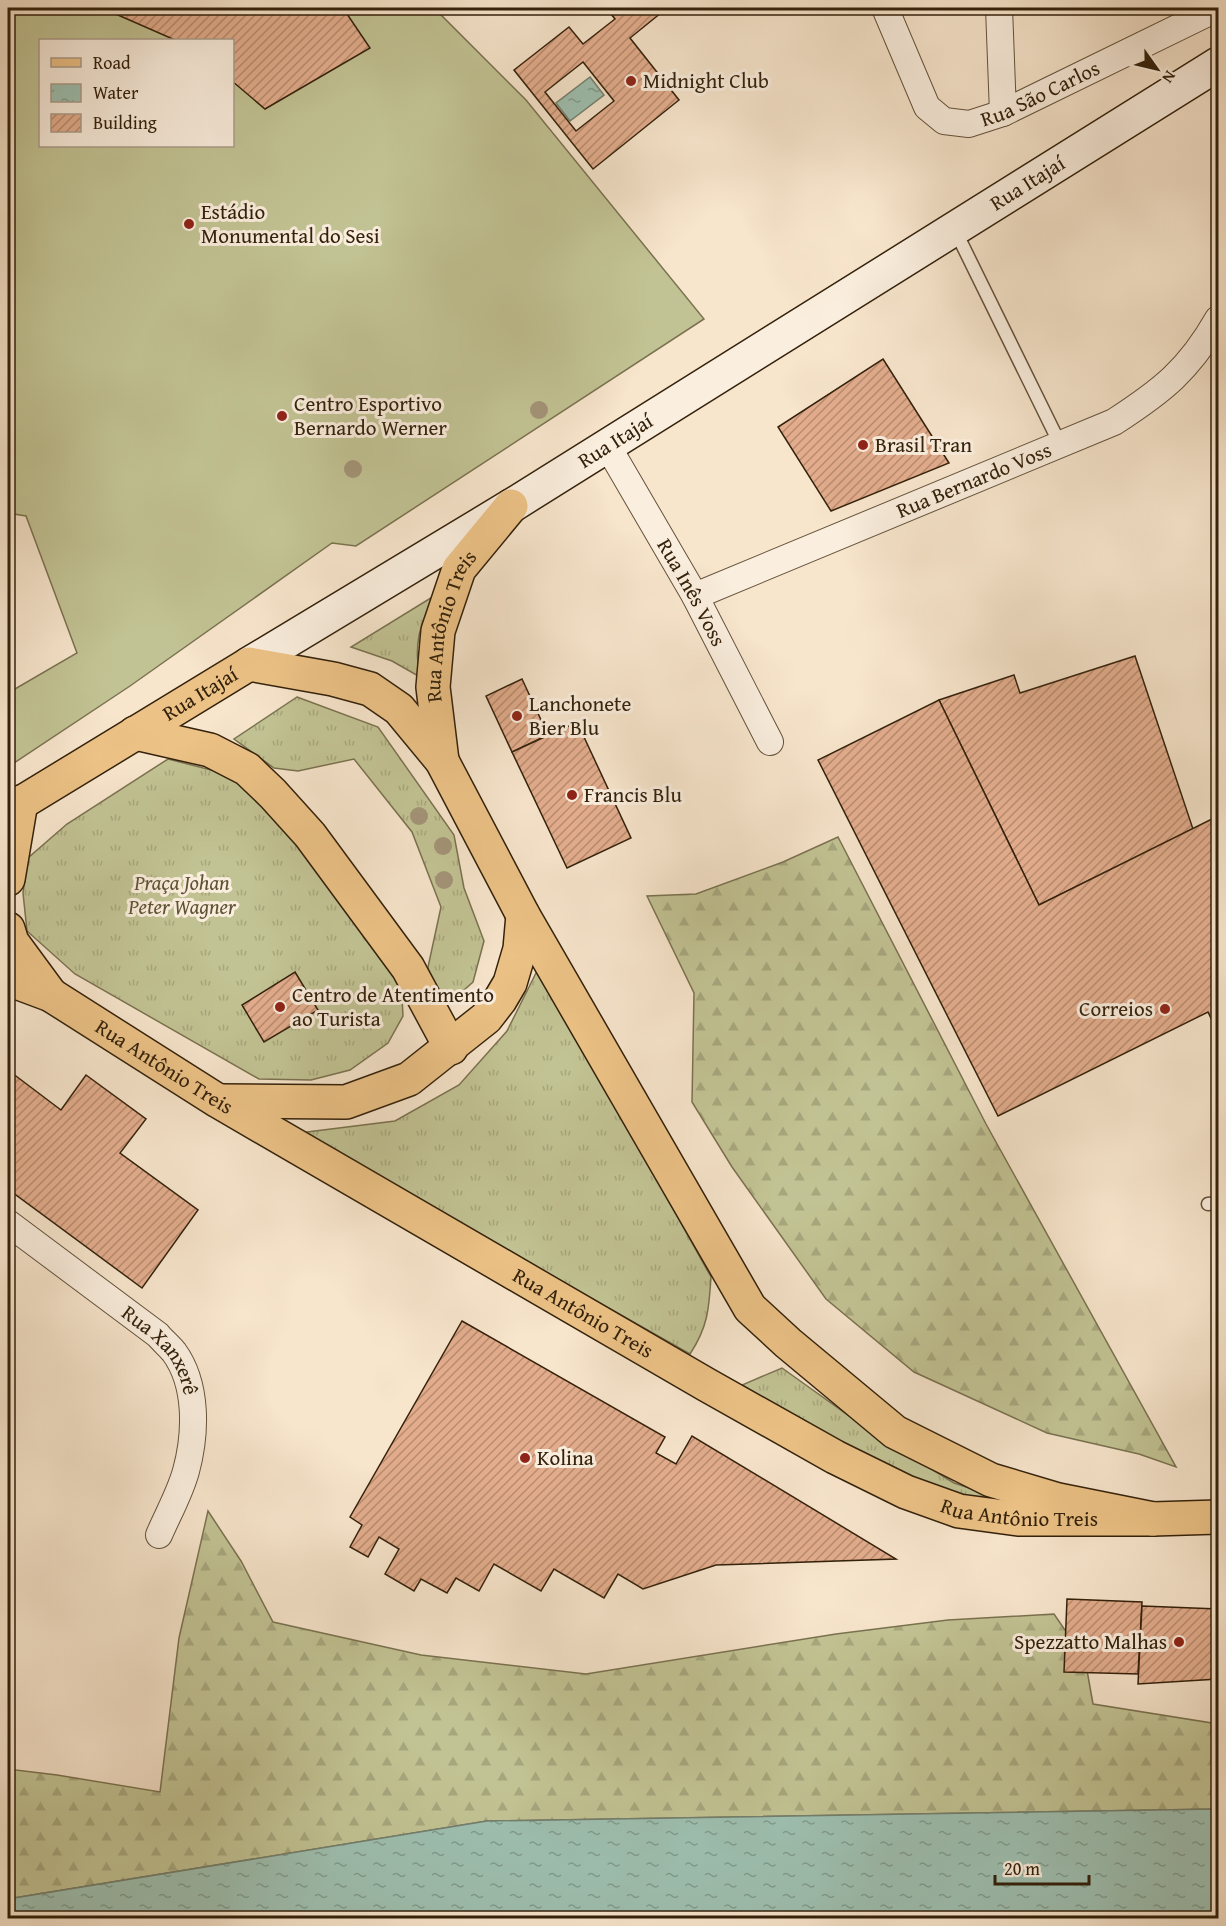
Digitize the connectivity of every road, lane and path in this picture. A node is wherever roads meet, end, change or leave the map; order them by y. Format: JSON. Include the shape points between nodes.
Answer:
{"nodes":[{"id":1,"x":885,"y":8,"type":"edge"},
{"id":2,"x":999,"y":8,"type":"edge"},
{"id":3,"x":1218,"y":8,"type":"edge"},
{"id":4,"x":1218,"y":64,"type":"edge"},
{"id":5,"x":1003,"y":113,"type":"junction"},
{"id":6,"x":954,"y":229,"type":"junction"},
{"id":7,"x":1218,"y":319,"type":"edge"},
{"id":8,"x":1060,"y":444,"type":"junction"},
{"id":9,"x":607,"y":445,"type":"junction"},
{"id":10,"x":510,"y":506,"type":"junction"},
{"id":11,"x":694,"y":596,"type":"junction"},
{"id":12,"x":249,"y":664,"type":"junction"},
{"id":13,"x":135,"y":733,"type":"junction"},
{"id":14,"x":770,"y":742,"type":"dead end"},
{"id":15,"x":442,"y":761,"type":"junction"},
{"id":16,"x":14,"y":807,"type":"edge"},
{"id":17,"x":8,"y":879,"type":"edge"},
{"id":18,"x":523,"y":915,"type":"junction"},
{"id":19,"x":8,"y":929,"type":"edge"},
{"id":20,"x":8,"y":979,"type":"edge"},
{"id":21,"x":51,"y":995,"type":"junction"},
{"id":22,"x":451,"y":1047,"type":"junction"},
{"id":23,"x":218,"y":1101,"type":"junction"},
{"id":24,"x":8,"y":1223,"type":"edge"},
{"id":25,"x":1218,"y":1517,"type":"edge"},
{"id":26,"x":1153,"y":1519,"type":"junction"},
{"id":27,"x":159,"y":1535,"type":"dead end"}],
"edges":[{"from":1,"to":5,"type":"street","name":"Rua São Carlos","via":[[927,107],[944,121],[969,124]]},
{"from":2,"to":5,"type":"street"},
{"from":3,"to":5,"type":"street","name":"Rua São Carlos"},
{"from":4,"to":6,"type":"main road","name":"Rua Itajaí"},
{"from":6,"to":8,"type":"lane"},
{"from":6,"to":9,"type":"main road","name":"Rua Itajaí"},
{"from":7,"to":8,"type":"street","name":"Rua Bernardo Voss","via":[[1204,344],[1176,377],[1146,401],[1114,422]]},
{"from":8,"to":11,"type":"street","name":"Rua Bernardo Voss"},
{"from":9,"to":10,"type":"main road","name":"Rua Itajaí"},
{"from":9,"to":11,"type":"street","name":"Rua Inês Voss"},
{"from":10,"to":12,"type":"main road","name":"Rua Itajaí"},
{"from":10,"to":15,"type":"main road","name":"Rua Antônio Treis","via":[[459,569],[438,631],[433,687]]},
{"from":11,"to":14,"type":"street","name":"Rua Inês Voss"},
{"from":12,"to":13,"type":"main road","name":"Rua Itajaí"},
{"from":12,"to":15,"type":"main road","name":"Rua Antônio Treis","via":[[370,689],[399,710]]},
{"from":13,"to":16,"type":"main road","name":"Rua Itajaí"},
{"from":13,"to":22,"type":"main road","via":[[210,750],[247,769],[273,794],[310,835],[408,968]]},
{"from":15,"to":18,"type":"main road","name":"Rua Antônio Treis"},
{"from":16,"to":17,"type":"main road"},
{"from":18,"to":22,"type":"main road","via":[[520,949],[510,983],[486,1018]]},
{"from":18,"to":26,"type":"main road","name":"Rua Antônio Treis","via":[[750,1308],[895,1432],[991,1480],[1058,1500]]},
{"from":19,"to":21,"type":"main road","name":"Rua Antônio Treis","via":[[12,942]]},
{"from":20,"to":21,"type":"main road","name":"Rua Antônio Treis"},
{"from":21,"to":23,"type":"main road","name":"Rua Antônio Treis"},
{"from":22,"to":23,"type":"main road","via":[[409,1079],[346,1102]]},
{"from":23,"to":26,"type":"main road","name":"Rua Antônio Treis","via":[[707,1385],[906,1492],[959,1511],[1018,1519]]},
{"from":24,"to":27,"type":"street","name":"Rua Xanxerê","via":[[158,1335],[174,1352],[186,1374],[193,1403],[193,1434],[186,1472]]},
{"from":25,"to":26,"type":"main road","name":"Rua Antônio Treis"}]}
